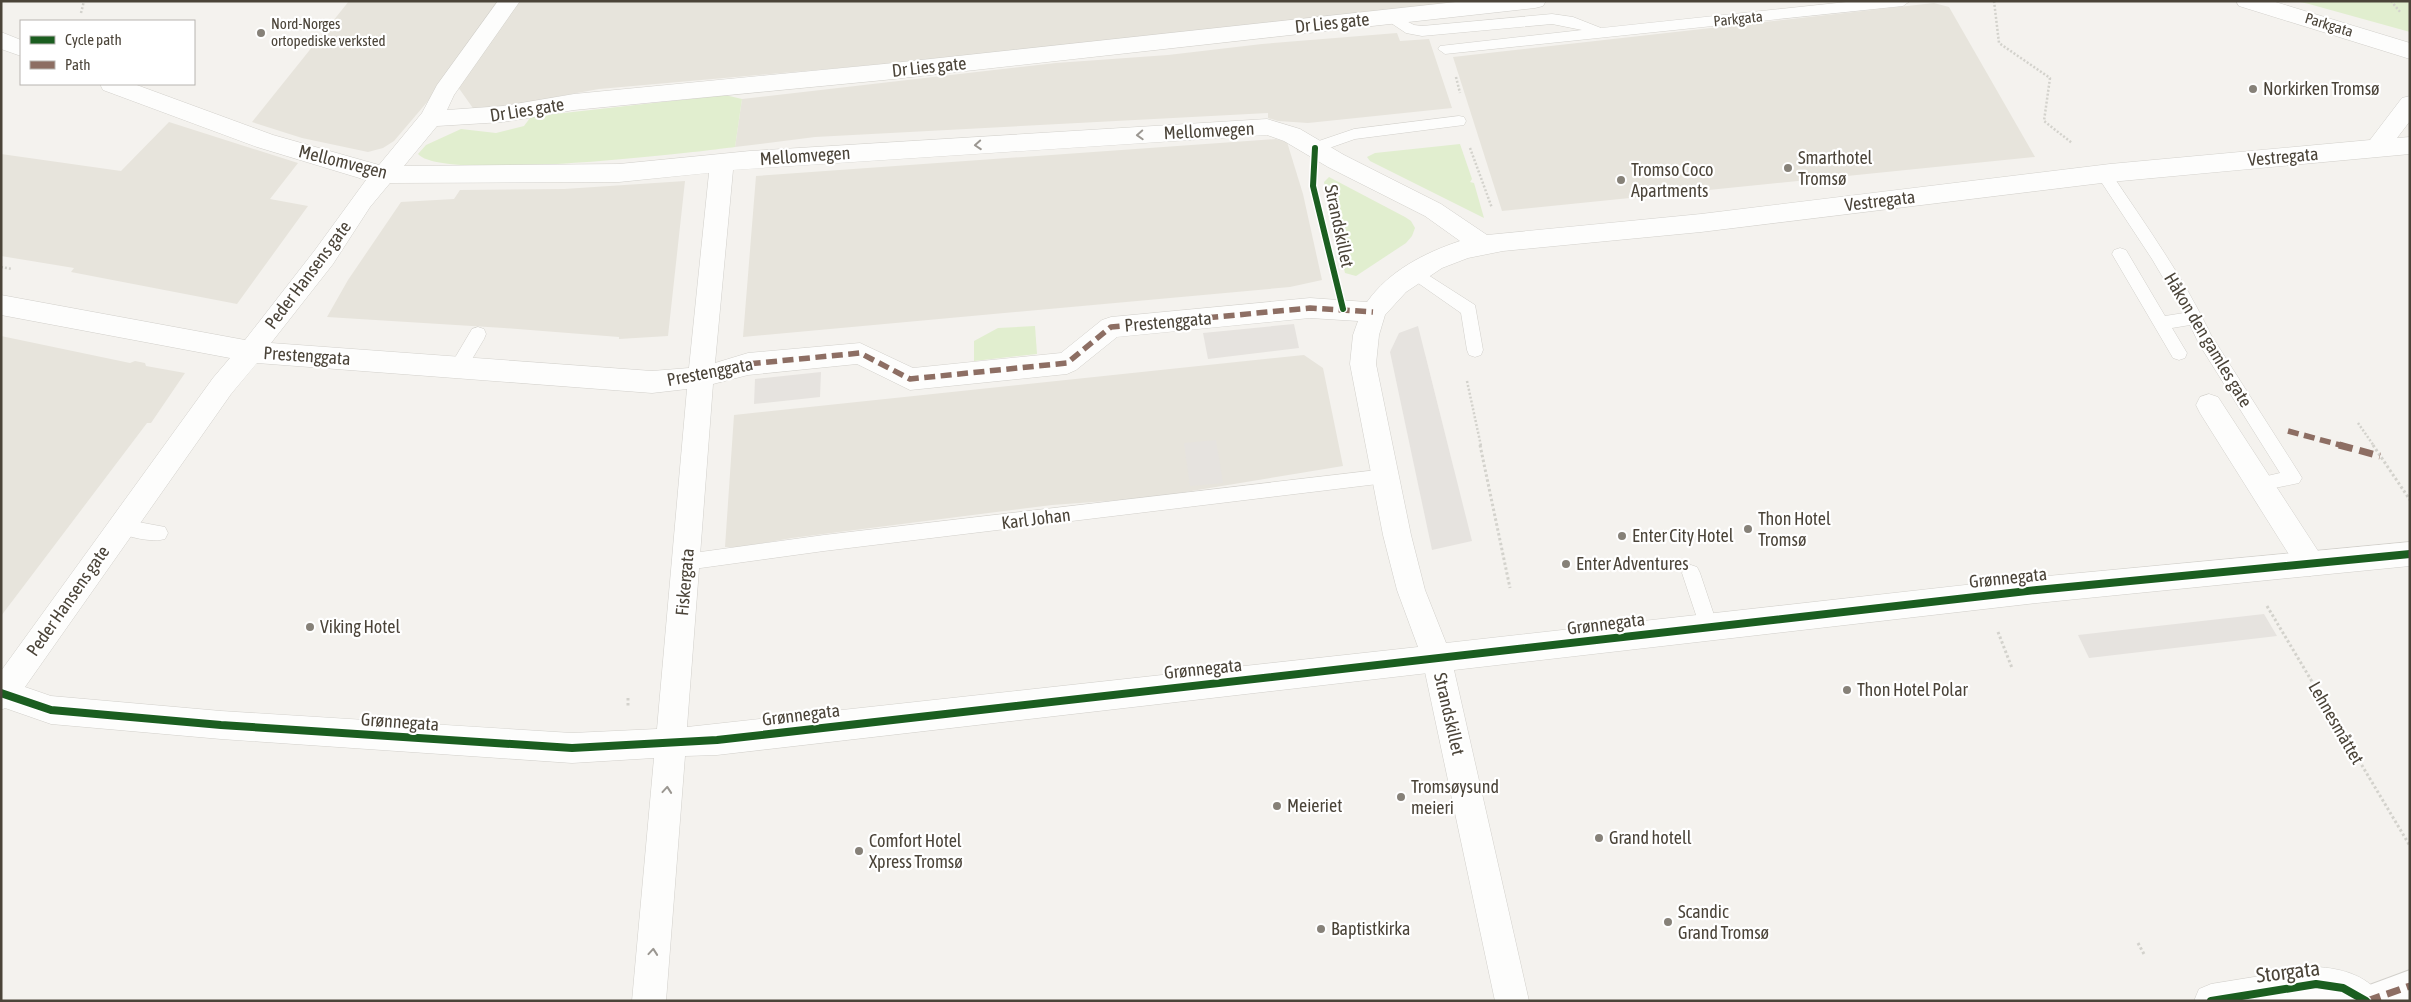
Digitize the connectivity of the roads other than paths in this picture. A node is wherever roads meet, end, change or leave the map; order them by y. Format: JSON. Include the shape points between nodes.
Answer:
{"nodes":[{"id":1,"x":509,"y":1,"type":"edge"},
{"id":2,"x":1534,"y":1,"type":"edge"},
{"id":3,"x":1903,"y":1,"type":"edge"},
{"id":4,"x":2247,"y":1,"type":"edge"},
{"id":5,"x":1389,"y":17,"type":"junction"},
{"id":6,"x":1603,"y":31,"type":"junction"},
{"id":7,"x":1,"y":40,"type":"edge"},
{"id":8,"x":20,"y":48,"type":"edge"},
{"id":9,"x":1445,"y":49,"type":"dead end"},
{"id":10,"x":2410,"y":51,"type":"edge"},
{"id":11,"x":121,"y":85,"type":"edge"},
{"id":12,"x":2410,"y":104,"type":"edge"},
{"id":13,"x":431,"y":118,"type":"junction"},
{"id":14,"x":1459,"y":122,"type":"road end"},
{"id":15,"x":2410,"y":145,"type":"edge"},
{"id":16,"x":1315,"y":148,"type":"junction"},
{"id":17,"x":2377,"y":148,"type":"junction"},
{"id":18,"x":722,"y":163,"type":"junction"},
{"id":19,"x":384,"y":174,"type":"junction"},
{"id":20,"x":2104,"y":174,"type":"junction"},
{"id":21,"x":1492,"y":243,"type":"junction"},
{"id":22,"x":2120,"y":254,"type":"dead end"},
{"id":23,"x":1414,"y":272,"type":"junction"},
{"id":24,"x":1,"y":305,"type":"edge"},
{"id":25,"x":1372,"y":312,"type":"junction"},
{"id":26,"x":2196,"y":318,"type":"junction"},
{"id":27,"x":2160,"y":323,"type":"junction"},
{"id":28,"x":478,"y":334,"type":"dead end"},
{"id":29,"x":1475,"y":350,"type":"road end"},
{"id":30,"x":252,"y":352,"type":"junction"},
{"id":31,"x":2179,"y":353,"type":"dead end"},
{"id":32,"x":459,"y":366,"type":"junction"},
{"id":33,"x":702,"y":378,"type":"junction"},
{"id":34,"x":2209,"y":405,"type":"dead end"},
{"id":35,"x":1386,"y":476,"type":"junction"},
{"id":36,"x":2260,"y":484,"type":"junction"},
{"id":37,"x":122,"y":527,"type":"junction"},
{"id":38,"x":159,"y":533,"type":"dead end"},
{"id":39,"x":2410,"y":554,"type":"edge"},
{"id":40,"x":686,"y":562,"type":"junction"},
{"id":41,"x":2310,"y":563,"type":"junction"},
{"id":42,"x":1691,"y":573,"type":"dead end"},
{"id":43,"x":1709,"y":627,"type":"junction"},
{"id":44,"x":1436,"y":658,"type":"junction"},
{"id":45,"x":2,"y":694,"type":"edge"},
{"id":46,"x":672,"y":741,"type":"junction"},
{"id":47,"x":2410,"y":986,"type":"edge"},
{"id":48,"x":649,"y":1001,"type":"edge"},
{"id":49,"x":1512,"y":1001,"type":"edge"},
{"id":50,"x":2211,"y":1001,"type":"edge"},
{"id":51,"x":2366,"y":1001,"type":"edge"}],
"edges":[{"from":1,"to":13,"type":"street","name":"Peder Hansens gate","via":[[445,91]]},
{"from":2,"to":5,"type":"street","name":"Dr Lies gate"},
{"from":3,"to":6,"type":"lane","name":"Parkgata"},
{"from":4,"to":10,"type":"street","name":"Parkgata"},
{"from":5,"to":6,"type":"lane","name":"Parkgata","via":[[1410,30],[1422,31],[1552,19]]},
{"from":5,"to":13,"type":"street","name":"Dr Lies gate","via":[[574,102],[469,119]]},
{"from":6,"to":9,"type":"lane","name":"Parkgata"},
{"from":7,"to":8,"type":"street"},
{"from":11,"to":19,"type":"street","name":"Mellomvegen","via":[[265,141],[370,173]]},
{"from":12,"to":17,"type":"street"},
{"from":13,"to":19,"type":"street","name":"Peder Hansens gate"},
{"from":14,"to":16,"type":"lane","via":[[1354,134]]},
{"from":15,"to":17,"type":"street","name":"Vestregata"},
{"from":16,"to":18,"type":"street","name":"Mellomvegen","one_way":true,"via":[[1292,135],[1267,127]]},
{"from":16,"to":21,"type":"street","name":"Mellomvegen"},
{"from":17,"to":20,"type":"street","name":"Vestregata"},
{"from":18,"to":19,"type":"street","name":"Mellomvegen","via":[[566,175]]},
{"from":18,"to":33,"type":"street","name":"Fiskergata"},
{"from":19,"to":30,"type":"street","name":"Peder Hansens gate"},
{"from":20,"to":21,"type":"street","name":"Vestregata","via":[[1702,223]]},
{"from":20,"to":26,"type":"lane","name":"Håkon den gamles gate"},
{"from":21,"to":23,"type":"street","name":"Vestregata","via":[[1449,254]]},
{"from":22,"to":27,"type":"lane"},
{"from":23,"to":25,"type":"street","name":"Vestregata","via":[[1384,297]]},
{"from":23,"to":29,"type":"lane","via":[[1469,310]]},
{"from":24,"to":30,"type":"street","name":"Prestenggata"},
{"from":25,"to":33,"type":"street","name":"Prestenggata","via":[[1310,308],[1111,327],[1068,364],[910,379],[860,353],[748,364]]},
{"from":25,"to":35,"type":"street","name":"Strandskillet","via":[[1363,364]]},
{"from":26,"to":27,"type":"lane"},
{"from":26,"to":36,"type":"lane","name":"Håkon den gamles gate","via":[[2205,340],[2293,478]]},
{"from":27,"to":31,"type":"lane"},
{"from":28,"to":32,"type":"lane"},
{"from":30,"to":32,"type":"street","name":"Prestenggata"},
{"from":30,"to":37,"type":"street","name":"Peder Hansens gate","via":[[222,386]]},
{"from":32,"to":33,"type":"street","name":"Prestenggata","via":[[652,382]]},
{"from":33,"to":40,"type":"street","name":"Fiskergata"},
{"from":34,"to":36,"type":"street","name":"Håkon den gamles gate"},
{"from":35,"to":40,"type":"lane","name":"Karl Johan"},
{"from":35,"to":44,"type":"street","name":"Strandskillet","via":[[1411,590]]},
{"from":36,"to":41,"type":"street","name":"Håkon den gamles gate"},
{"from":37,"to":38,"type":"lane"},
{"from":37,"to":45,"type":"street","name":"Peder Hansens gate"},
{"from":39,"to":41,"type":"street","name":"Grønnegata"},
{"from":40,"to":46,"type":"street","name":"Fiskergata"},
{"from":41,"to":43,"type":"street","name":"Grønnegata"},
{"from":42,"to":43,"type":"lane"},
{"from":43,"to":44,"type":"street","name":"Grønnegata"},
{"from":44,"to":46,"type":"street","name":"Grønnegata","via":[[717,740]]},
{"from":44,"to":49,"type":"street","name":"Strandskillet"},
{"from":45,"to":46,"type":"street","name":"Grønnegata","via":[[51,710],[231,726],[572,748]]},
{"from":48,"to":46,"type":"street","name":"Fiskergata","one_way":true},
{"from":47,"to":51,"type":"street","name":"Storgata"},
{"from":50,"to":51,"type":"street","name":"Storgata","via":[[2316,984],[2343,986]]}]}
